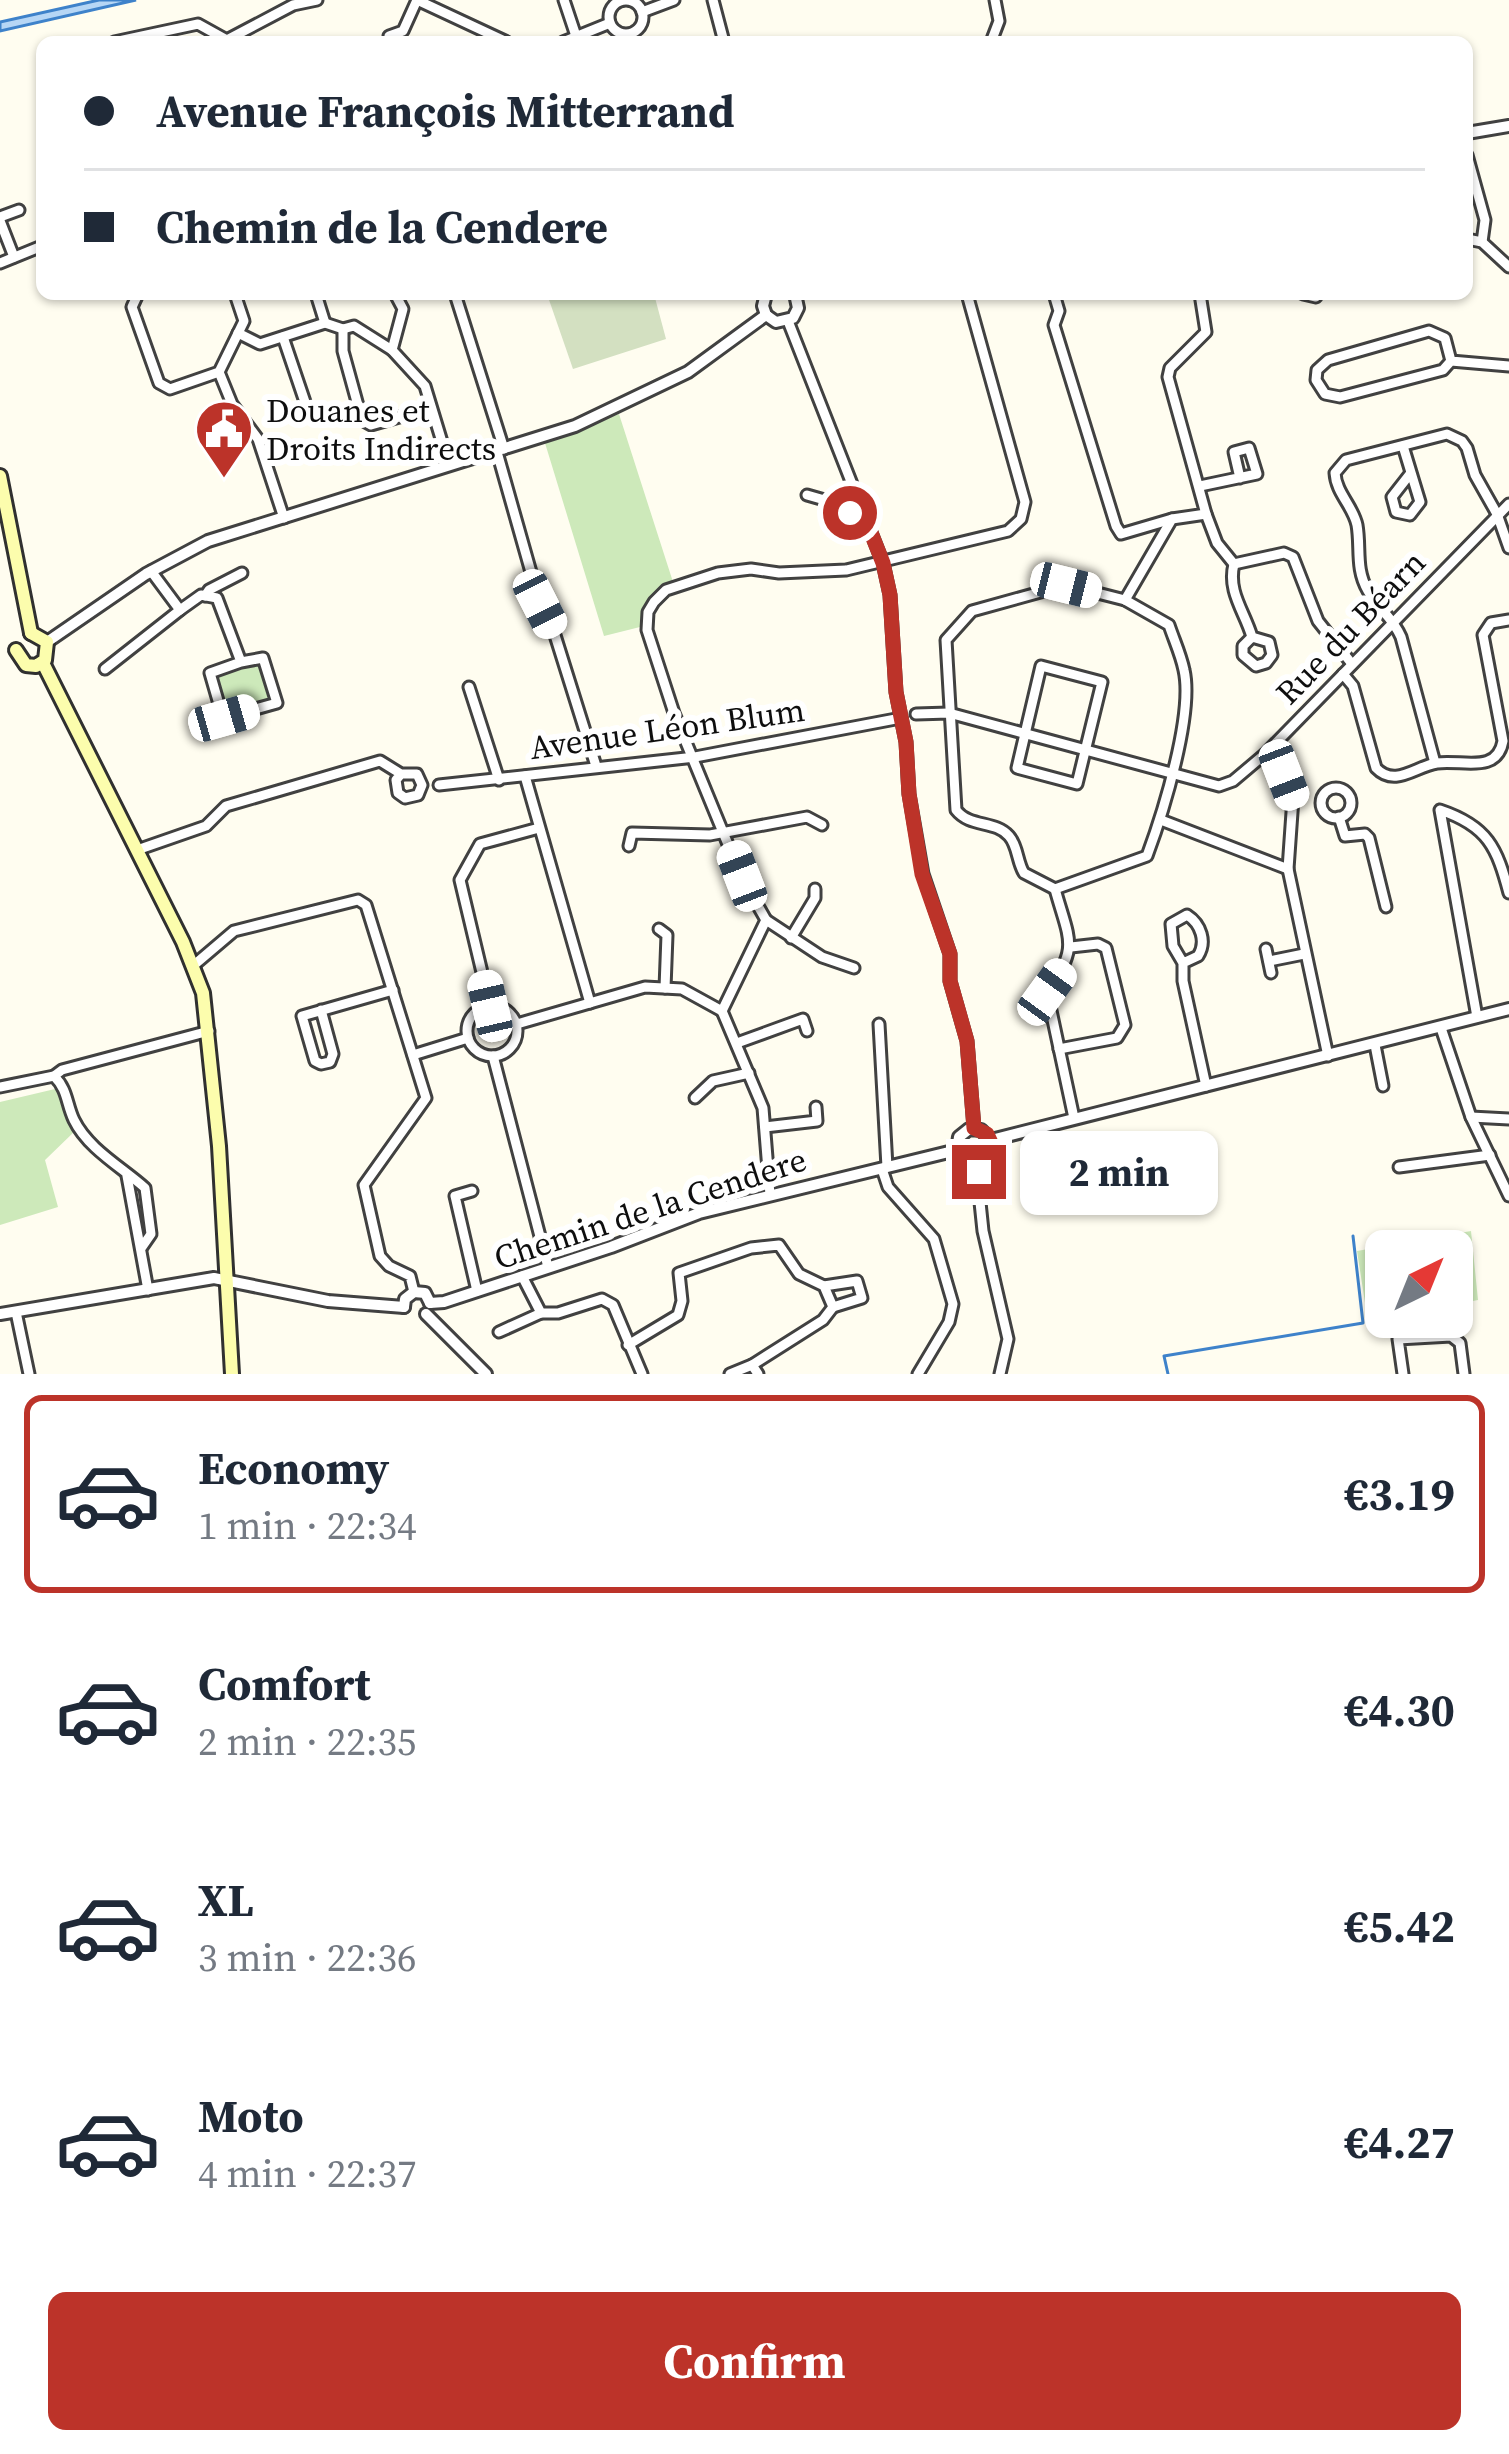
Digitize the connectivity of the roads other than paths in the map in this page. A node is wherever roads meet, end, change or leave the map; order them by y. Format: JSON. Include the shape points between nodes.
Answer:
{"nodes":[{"id":1,"x":317,"y":0,"type":"edge"},
{"id":2,"x":564,"y":0,"type":"edge"},
{"id":3,"x":621,"y":0,"type":"edge"},
{"id":4,"x":674,"y":0,"type":"edge"},
{"id":5,"x":701,"y":0,"type":"edge"},
{"id":6,"x":712,"y":0,"type":"edge"},
{"id":7,"x":995,"y":0,"type":"edge"},
{"id":8,"x":421,"y":1,"type":"edge"},
{"id":9,"x":642,"y":12,"type":"junction"},
{"id":10,"x":610,"y":23,"type":"junction"},
{"id":11,"x":142,"y":36,"type":"edge"},
{"id":12,"x":218,"y":36,"type":"edge"},
{"id":13,"x":232,"y":36,"type":"edge"},
{"id":14,"x":389,"y":36,"type":"dead end"},
{"id":15,"x":494,"y":36,"type":"edge"},
{"id":16,"x":576,"y":36,"type":"joint"},
{"id":17,"x":628,"y":36,"type":"edge"},
{"id":18,"x":634,"y":36,"type":"edge"},
{"id":19,"x":722,"y":36,"type":"edge"},
{"id":20,"x":993,"y":36,"type":"edge"},
{"id":21,"x":1509,"y":126,"type":"edge"},
{"id":22,"x":1473,"y":132,"type":"edge"},
{"id":23,"x":1473,"y":176,"type":"edge"},
{"id":24,"x":19,"y":210,"type":"dead end"},
{"id":25,"x":0,"y":219,"type":"edge"},
{"id":26,"x":1473,"y":240,"type":"edge"},
{"id":27,"x":1482,"y":242,"type":"junction"},
{"id":28,"x":36,"y":248,"type":"edge"},
{"id":29,"x":14,"y":257,"type":"junction"},
{"id":30,"x":0,"y":263,"type":"edge"},
{"id":31,"x":1509,"y":267,"type":"edge"},
{"id":32,"x":135,"y":300,"type":"edge"},
{"id":33,"x":237,"y":300,"type":"edge"},
{"id":34,"x":318,"y":300,"type":"edge"},
{"id":35,"x":399,"y":300,"type":"edge"},
{"id":36,"x":457,"y":300,"type":"edge"},
{"id":37,"x":764,"y":300,"type":"edge"},
{"id":38,"x":796,"y":300,"type":"edge"},
{"id":39,"x":969,"y":300,"type":"edge"},
{"id":40,"x":1056,"y":300,"type":"edge"},
{"id":41,"x":1201,"y":300,"type":"edge"},
{"id":42,"x":766,"y":315,"type":"junction"},
{"id":43,"x":788,"y":321,"type":"junction"},
{"id":44,"x":325,"y":323,"type":"junction"},
{"id":45,"x":343,"y":329,"type":"junction"},
{"id":46,"x":238,"y":333,"type":"junction"},
{"id":47,"x":283,"y":337,"type":"junction"},
{"id":48,"x":392,"y":350,"type":"junction"},
{"id":49,"x":1451,"y":361,"type":"junction"},
{"id":50,"x":1509,"y":365,"type":"edge"},
{"id":51,"x":219,"y":372,"type":"junction"},
{"id":52,"x":305,"y":402,"type":"dead end"},
{"id":53,"x":430,"y":408,"type":"junction"},
{"id":54,"x":1403,"y":446,"type":"junction"},
{"id":55,"x":501,"y":450,"type":"junction"},
{"id":56,"x":449,"y":466,"type":"junction"},
{"id":57,"x":1411,"y":473,"type":"dead end"},
{"id":58,"x":0,"y":476,"type":"edge"},
{"id":59,"x":1240,"y":478,"type":"dead end"},
{"id":60,"x":1200,"y":486,"type":"junction"},
{"id":61,"x":806,"y":495,"type":"dead end"},
{"id":62,"x":1509,"y":504,"type":"edge"},
{"id":63,"x":862,"y":510,"type":"junction"},
{"id":64,"x":1206,"y":514,"type":"junction"},
{"id":65,"x":1497,"y":514,"type":"junction"},
{"id":66,"x":284,"y":518,"type":"junction"},
{"id":67,"x":1172,"y":519,"type":"junction"},
{"id":68,"x":1509,"y":548,"type":"edge"},
{"id":69,"x":883,"y":563,"type":"junction"},
{"id":70,"x":1234,"y":564,"type":"junction"},
{"id":71,"x":151,"y":571,"type":"junction"},
{"id":72,"x":242,"y":572,"type":"dead end"},
{"id":73,"x":206,"y":596,"type":"junction"},
{"id":74,"x":1125,"y":600,"type":"junction"},
{"id":75,"x":180,"y":610,"type":"junction"},
{"id":76,"x":1509,"y":620,"type":"edge"},
{"id":77,"x":1394,"y":621,"type":"junction"},
{"id":78,"x":24,"y":635,"type":"junction"},
{"id":79,"x":1252,"y":637,"type":"dead end"},
{"id":80,"x":47,"y":642,"type":"junction"},
{"id":81,"x":0,"y":651,"type":"edge"},
{"id":82,"x":241,"y":662,"type":"junction"},
{"id":83,"x":1352,"y":664,"type":"junction"},
{"id":84,"x":42,"y":668,"type":"junction"},
{"id":85,"x":105,"y":669,"type":"dead end"},
{"id":86,"x":1343,"y":674,"type":"junction"},
{"id":87,"x":469,"y":687,"type":"dead end"},
{"id":88,"x":949,"y":713,"type":"junction"},
{"id":89,"x":916,"y":714,"type":"dead end"},
{"id":90,"x":901,"y":718,"type":"junction"},
{"id":91,"x":1023,"y":731,"type":"junction"},
{"id":92,"x":1084,"y":747,"type":"junction"},
{"id":93,"x":1265,"y":754,"type":"junction"},
{"id":94,"x":695,"y":757,"type":"junction"},
{"id":95,"x":1435,"y":763,"type":"junction"},
{"id":96,"x":596,"y":766,"type":"junction"},
{"id":97,"x":1171,"y":773,"type":"junction"},
{"id":98,"x":401,"y":774,"type":"dead end"},
{"id":99,"x":525,"y":776,"type":"junction"},
{"id":100,"x":499,"y":780,"type":"junction"},
{"id":101,"x":439,"y":785,"type":"dead end"},
{"id":102,"x":1292,"y":803,"type":"junction"},
{"id":103,"x":1322,"y":805,"type":"junction"},
{"id":104,"x":1339,"y":817,"type":"junction"},
{"id":105,"x":1160,"y":820,"type":"junction"},
{"id":106,"x":822,"y":825,"type":"dead end"},
{"id":107,"x":539,"y":828,"type":"junction"},
{"id":108,"x":725,"y":832,"type":"junction"},
{"id":109,"x":629,"y":846,"type":"dead end"},
{"id":110,"x":136,"y":850,"type":"junction"},
{"id":111,"x":1288,"y":869,"type":"junction"},
{"id":112,"x":814,"y":889,"type":"dead end"},
{"id":113,"x":1055,"y":889,"type":"junction"},
{"id":114,"x":1509,"y":893,"type":"edge"},
{"id":115,"x":1386,"y":907,"type":"dead end"},
{"id":116,"x":766,"y":920,"type":"junction"},
{"id":117,"x":659,"y":929,"type":"dead end"},
{"id":118,"x":790,"y":938,"type":"junction"},
{"id":119,"x":1071,"y":947,"type":"junction"},
{"id":120,"x":1266,"y":949,"type":"dead end"},
{"id":121,"x":1304,"y":954,"type":"junction"},
{"id":122,"x":1183,"y":963,"type":"junction"},
{"id":123,"x":194,"y":964,"type":"junction"},
{"id":124,"x":854,"y":968,"type":"dead end"},
{"id":125,"x":665,"y":988,"type":"junction"},
{"id":126,"x":393,"y":990,"type":"junction"},
{"id":127,"x":590,"y":1003,"type":"junction"},
{"id":128,"x":490,"y":1006,"type":"junction"},
{"id":129,"x":1509,"y":1009,"type":"edge"},
{"id":130,"x":321,"y":1010,"type":"junction"},
{"id":131,"x":722,"y":1011,"type":"junction"},
{"id":132,"x":1477,"y":1017,"type":"junction"},
{"id":133,"x":517,"y":1024,"type":"junction"},
{"id":134,"x":879,"y":1024,"type":"dead end"},
{"id":135,"x":1441,"y":1028,"type":"junction"},
{"id":136,"x":208,"y":1031,"type":"junction"},
{"id":137,"x":807,"y":1031,"type":"dead end"},
{"id":138,"x":468,"y":1038,"type":"junction"},
{"id":139,"x":736,"y":1043,"type":"junction"},
{"id":140,"x":1375,"y":1045,"type":"junction"},
{"id":141,"x":1060,"y":1049,"type":"junction"},
{"id":142,"x":413,"y":1054,"type":"junction"},
{"id":143,"x":493,"y":1056,"type":"junction"},
{"id":144,"x":1328,"y":1056,"type":"junction"},
{"id":145,"x":748,"y":1073,"type":"junction"},
{"id":146,"x":55,"y":1076,"type":"junction"},
{"id":147,"x":1206,"y":1086,"type":"junction"},
{"id":148,"x":1383,"y":1086,"type":"dead end"},
{"id":149,"x":0,"y":1087,"type":"edge"},
{"id":150,"x":694,"y":1097,"type":"dead end"},
{"id":151,"x":816,"y":1108,"type":"dead end"},
{"id":152,"x":1074,"y":1118,"type":"junction"},
{"id":153,"x":1471,"y":1118,"type":"junction"},
{"id":154,"x":1509,"y":1119,"type":"edge"},
{"id":155,"x":765,"y":1127,"type":"junction"},
{"id":156,"x":974,"y":1128,"type":"junction"},
{"id":157,"x":991,"y":1140,"type":"junction"},
{"id":158,"x":957,"y":1150,"type":"junction"},
{"id":159,"x":1490,"y":1155,"type":"junction"},
{"id":160,"x":976,"y":1163,"type":"junction"},
{"id":161,"x":1399,"y":1167,"type":"dead end"},
{"id":162,"x":884,"y":1168,"type":"junction"},
{"id":163,"x":472,"y":1191,"type":"dead end"},
{"id":164,"x":770,"y":1195,"type":"junction"},
{"id":165,"x":1509,"y":1196,"type":"edge"},
{"id":166,"x":548,"y":1268,"type":"junction"},
{"id":167,"x":522,"y":1276,"type":"junction"},
{"id":168,"x":226,"y":1280,"type":"junction"},
{"id":169,"x":824,"y":1286,"type":"junction"},
{"id":170,"x":148,"y":1290,"type":"junction"},
{"id":171,"x":477,"y":1291,"type":"junction"},
{"id":172,"x":414,"y":1292,"type":"junction"},
{"id":173,"x":404,"y":1307,"type":"junction"},
{"id":174,"x":833,"y":1307,"type":"junction"},
{"id":175,"x":428,"y":1309,"type":"junction"},
{"id":176,"x":16,"y":1312,"type":"junction"},
{"id":177,"x":541,"y":1313,"type":"junction"},
{"id":178,"x":0,"y":1314,"type":"edge"},
{"id":179,"x":499,"y":1332,"type":"dead end"},
{"id":180,"x":628,"y":1345,"type":"junction"},
{"id":181,"x":755,"y":1369,"type":"edge"},
{"id":182,"x":29,"y":1374,"type":"edge"},
{"id":183,"x":232,"y":1374,"type":"edge"},
{"id":184,"x":486,"y":1374,"type":"edge"},
{"id":185,"x":642,"y":1374,"type":"edge"},
{"id":186,"x":730,"y":1374,"type":"edge"},
{"id":187,"x":918,"y":1374,"type":"edge"},
{"id":188,"x":1000,"y":1374,"type":"edge"},
{"id":189,"x":1403,"y":1374,"type":"edge"},
{"id":190,"x":1464,"y":1374,"type":"edge"}],
"edges":[{"from":1,"to":13,"type":"street"},
{"from":2,"to":16,"type":"street"},
{"from":3,"to":9,"type":"street"},
{"from":3,"to":10,"type":"street"},
{"from":4,"to":9,"type":"street"},
{"from":5,"to":6,"type":"street"},
{"from":6,"to":19,"type":"street"},
{"from":7,"to":20,"type":"street"},
{"from":8,"to":14,"type":"street","via":[[403,31]]},
{"from":8,"to":15,"type":"street"},
{"from":9,"to":18,"type":"street"},
{"from":10,"to":16,"type":"street"},
{"from":10,"to":17,"type":"street"},
{"from":11,"to":12,"type":"street","via":[[198,24]]},
{"from":21,"to":22,"type":"street"},
{"from":23,"to":27,"type":"street"},
{"from":24,"to":25,"type":"street"},
{"from":25,"to":29,"type":"street"},
{"from":26,"to":27,"type":"street"},
{"from":27,"to":31,"type":"street"},
{"from":28,"to":29,"type":"street"},
{"from":29,"to":30,"type":"street"},
{"from":32,"to":51,"type":"street","via":[[159,383],[170,389]]},
{"from":33,"to":46,"type":"street","via":[[244,322]]},
{"from":34,"to":44,"type":"street"},
{"from":35,"to":48,"type":"street","via":[[404,309]]},
{"from":36,"to":55,"type":"street"},
{"from":37,"to":42,"type":"street"},
{"from":38,"to":43,"type":"street"},
{"from":39,"to":69,"type":"street","via":[[1025,502],[1021,519],[1008,531]]},
{"from":40,"to":67,"type":"street","via":[[1054,325],[1120,534]]},
{"from":41,"to":60,"type":"street","via":[[1206,332],[1168,377]]},
{"from":42,"to":43,"type":"street"},
{"from":42,"to":55,"type":"street","via":[[648,394]]},
{"from":43,"to":63,"type":"street"},
{"from":44,"to":45,"type":"street"},
{"from":44,"to":47,"type":"street"},
{"from":45,"to":48,"type":"street","via":[[354,326]]},
{"from":45,"to":53,"type":"street","via":[[362,420],[371,425]]},
{"from":46,"to":47,"type":"street","via":[[260,344]]},
{"from":46,"to":51,"type":"street"},
{"from":47,"to":52,"type":"street"},
{"from":48,"to":53,"type":"street","via":[[425,386]]},
{"from":49,"to":49,"type":"street","via":[[1444,338],[1429,332],[1328,360],[1316,380],[1340,398],[1444,370]]},
{"from":49,"to":50,"type":"street"},
{"from":51,"to":66,"type":"street","via":[[258,440]]},
{"from":53,"to":56,"type":"street"},
{"from":54,"to":57,"type":"street"},
{"from":54,"to":65,"type":"street","via":[[1447,434],[1462,441]]},
{"from":54,"to":77,"type":"street","via":[[1346,460],[1335,473],[1357,524],[1360,574]]},
{"from":55,"to":56,"type":"street"},
{"from":55,"to":96,"type":"street","via":[[540,604]]},
{"from":56,"to":66,"type":"street"},
{"from":58,"to":78,"type":"main road"},
{"from":59,"to":60,"type":"street"},
{"from":60,"to":64,"type":"street"},
{"from":61,"to":63,"type":"street","via":[[850,513]]},
{"from":62,"to":65,"type":"street","name":"Rue du Béarn"},
{"from":63,"to":69,"type":"street"},
{"from":64,"to":67,"type":"street"},
{"from":64,"to":70,"type":"street"},
{"from":65,"to":68,"type":"street"},
{"from":65,"to":77,"type":"street","name":"Rue du Béarn"},
{"from":66,"to":71,"type":"street","via":[[208,541]]},
{"from":67,"to":74,"type":"street"},
{"from":69,"to":90,"type":"street"},
{"from":69,"to":94,"type":"street","via":[[779,573],[751,568],[660,595],[647,630]]},
{"from":70,"to":79,"type":"street","via":[[1238,607]]},
{"from":70,"to":83,"type":"street","via":[[1293,557],[1318,622]]},
{"from":71,"to":75,"type":"street"},
{"from":71,"to":80,"type":"street"},
{"from":72,"to":73,"type":"street"},
{"from":73,"to":75,"type":"street"},
{"from":73,"to":82,"type":"street","via":[[225,613]]},
{"from":74,"to":88,"type":"street","via":[[1066,585],[972,611],[946,640]]},
{"from":74,"to":97,"type":"street","via":[[1169,625],[1186,674]]},
{"from":75,"to":85,"type":"street"},
{"from":76,"to":95,"type":"street","via":[[1483,634],[1501,753],[1473,765]]},
{"from":77,"to":83,"type":"street","name":"Rue du Béarn"},
{"from":77,"to":95,"type":"street"},
{"from":78,"to":80,"type":"main road"},
{"from":78,"to":81,"type":"main road"},
{"from":78,"to":84,"type":"main road","via":[[23,664]]},
{"from":80,"to":84,"type":"main road"},
{"from":82,"to":82,"type":"street","via":[[263,658],[277,703],[224,718],[210,673]]},
{"from":83,"to":86,"type":"street","name":"Rue du Béarn"},
{"from":84,"to":110,"type":"main road"},
{"from":86,"to":93,"type":"street","name":"Rue du Béarn"},
{"from":86,"to":95,"type":"street","via":[[1382,775]]},
{"from":87,"to":100,"type":"street"},
{"from":88,"to":89,"type":"street","name":"Rue du Béarn"},
{"from":88,"to":91,"type":"street","name":"Rue du Béarn"},
{"from":88,"to":113,"type":"street","via":[[956,810],[964,820],[1003,830],[1024,873]]},
{"from":90,"to":94,"type":"street","name":"Avenue Léon Blum"},
{"from":90,"to":156,"type":"street","via":[[922,874],[950,954],[967,1041]]},
{"from":91,"to":92,"type":"street","name":"Rue du Béarn"},
{"from":91,"to":92,"type":"street","via":[[1018,768],[1077,784]]},
{"from":91,"to":92,"type":"street","via":[[1041,666],[1102,682]]},
{"from":92,"to":97,"type":"street","name":"Rue du Béarn"},
{"from":93,"to":97,"type":"street","name":"Rue du Béarn","via":[[1220,786]]},
{"from":93,"to":102,"type":"street","via":[[1284,775]]},
{"from":94,"to":96,"type":"street","name":"Avenue Léon Blum"},
{"from":94,"to":108,"type":"street"},
{"from":96,"to":99,"type":"street","name":"Avenue Léon Blum"},
{"from":97,"to":105,"type":"street"},
{"from":98,"to":110,"type":"street","via":[[380,761],[226,806],[206,826]]},
{"from":99,"to":100,"type":"street","name":"Avenue Léon Blum"},
{"from":99,"to":107,"type":"street"},
{"from":100,"to":101,"type":"street","name":"Avenue Léon Blum"},
{"from":102,"to":103,"type":"street"},
{"from":102,"to":111,"type":"street"},
{"from":103,"to":104,"type":"street"},
{"from":103,"to":104,"type":"street","via":[[1327,791],[1343,790],[1351,804]]},
{"from":104,"to":115,"type":"street","via":[[1345,836],[1370,838]]},
{"from":105,"to":111,"type":"street"},
{"from":105,"to":113,"type":"street","via":[[1147,856]]},
{"from":106,"to":108,"type":"street","via":[[807,817]]},
{"from":107,"to":127,"type":"street"},
{"from":107,"to":128,"type":"street","via":[[480,844],[460,880]]},
{"from":108,"to":109,"type":"street","via":[[632,832]]},
{"from":108,"to":116,"type":"street"},
{"from":110,"to":123,"type":"main road"},
{"from":111,"to":121,"type":"street"},
{"from":112,"to":118,"type":"street"},
{"from":113,"to":119,"type":"street"},
{"from":114,"to":132,"type":"street","via":[[1497,849],[1440,810]]},
{"from":116,"to":118,"type":"street"},
{"from":116,"to":131,"type":"street"},
{"from":117,"to":125,"type":"street","via":[[667,935]]},
{"from":118,"to":124,"type":"street"},
{"from":119,"to":141,"type":"street","via":[[1047,992]]},
{"from":119,"to":141,"type":"street","via":[[1106,948],[1125,1025],[1117,1038]]},
{"from":120,"to":121,"type":"street","via":[[1270,967]]},
{"from":121,"to":144,"type":"street"},
{"from":122,"to":122,"type":"street","via":[[1203,949],[1187,915],[1170,934]]},
{"from":122,"to":147,"type":"street"},
{"from":123,"to":126,"type":"street","via":[[234,931],[358,899]]},
{"from":123,"to":136,"type":"main road"},
{"from":125,"to":127,"type":"street"},
{"from":125,"to":131,"type":"street"},
{"from":126,"to":130,"type":"street"},
{"from":126,"to":142,"type":"street"},
{"from":127,"to":133,"type":"street"},
{"from":128,"to":133,"type":"street","via":[[507,1010]]},
{"from":128,"to":138,"type":"street","via":[[470,1019]]},
{"from":129,"to":132,"type":"street"},
{"from":130,"to":130,"type":"street","via":[[333,1054],[321,1064],[302,1016]]},
{"from":131,"to":139,"type":"street"},
{"from":132,"to":135,"type":"street"},
{"from":133,"to":143,"type":"street","via":[[513,1046]]},
{"from":134,"to":162,"type":"street"},
{"from":135,"to":140,"type":"street"},
{"from":135,"to":153,"type":"street"},
{"from":136,"to":146,"type":"street"},
{"from":136,"to":168,"type":"main road"},
{"from":137,"to":139,"type":"street","via":[[803,1019]]},
{"from":138,"to":142,"type":"street"},
{"from":138,"to":143,"type":"street"},
{"from":139,"to":145,"type":"street"},
{"from":140,"to":144,"type":"street"},
{"from":140,"to":148,"type":"street"},
{"from":141,"to":152,"type":"street"},
{"from":142,"to":172,"type":"street","via":[[426,1098],[364,1185],[380,1256],[410,1276]]},
{"from":143,"to":166,"type":"street"},
{"from":144,"to":147,"type":"street"},
{"from":145,"to":150,"type":"street","via":[[712,1081]]},
{"from":145,"to":155,"type":"street"},
{"from":146,"to":149,"type":"street"},
{"from":146,"to":170,"type":"street","via":[[74,1121],[145,1188]]},
{"from":147,"to":152,"type":"street"},
{"from":151,"to":155,"type":"street","via":[[817,1121]]},
{"from":152,"to":157,"type":"street"},
{"from":153,"to":154,"type":"street"},
{"from":153,"to":159,"type":"street"},
{"from":155,"to":164,"type":"street"},
{"from":156,"to":157,"type":"street"},
{"from":156,"to":158,"type":"street","via":[[959,1137]]},
{"from":157,"to":160,"type":"street","via":[[989,1155]]},
{"from":158,"to":160,"type":"street"},
{"from":158,"to":162,"type":"street","name":"Chemin de la Cendere"},
{"from":159,"to":161,"type":"street"},
{"from":159,"to":165,"type":"street"},
{"from":160,"to":188,"type":"street","via":[[1008,1340]]},
{"from":162,"to":164,"type":"street","name":"Chemin de la Cendere"},
{"from":162,"to":187,"type":"street","via":[[889,1186],[934,1239],[952,1304]]},
{"from":163,"to":171,"type":"street","via":[[455,1196]]},
{"from":164,"to":166,"type":"street","name":"Chemin de la Cendere"},
{"from":166,"to":167,"type":"street","name":"Chemin de la Cendere"},
{"from":167,"to":171,"type":"street","name":"Chemin de la Cendere"},
{"from":167,"to":177,"type":"street"},
{"from":168,"to":170,"type":"street"},
{"from":168,"to":173,"type":"street"},
{"from":168,"to":183,"type":"main road"},
{"from":169,"to":174,"type":"street"},
{"from":169,"to":174,"type":"street","via":[[857,1281],[862,1298]]},
{"from":169,"to":180,"type":"street","via":[[799,1274],[779,1245],[752,1248],[680,1274],[678,1316]]},
{"from":170,"to":176,"type":"street"},
{"from":171,"to":175,"type":"street","name":"Chemin de la Cendere"},
{"from":172,"to":173,"type":"street"},
{"from":172,"to":175,"type":"street","via":[[425,1293]]},
{"from":173,"to":175,"type":"street","via":[[413,1317]]},
{"from":174,"to":181,"type":"street"},
{"from":175,"to":184,"type":"street"},
{"from":176,"to":178,"type":"street"},
{"from":176,"to":182,"type":"street"},
{"from":177,"to":179,"type":"street"},
{"from":177,"to":180,"type":"street","via":[[602,1299],[613,1305]]},
{"from":180,"to":185,"type":"street"},
{"from":181,"to":186,"type":"street"},
{"from":189,"to":190,"type":"street","via":[[1398,1339],[1450,1336],[1460,1343]]}]}
